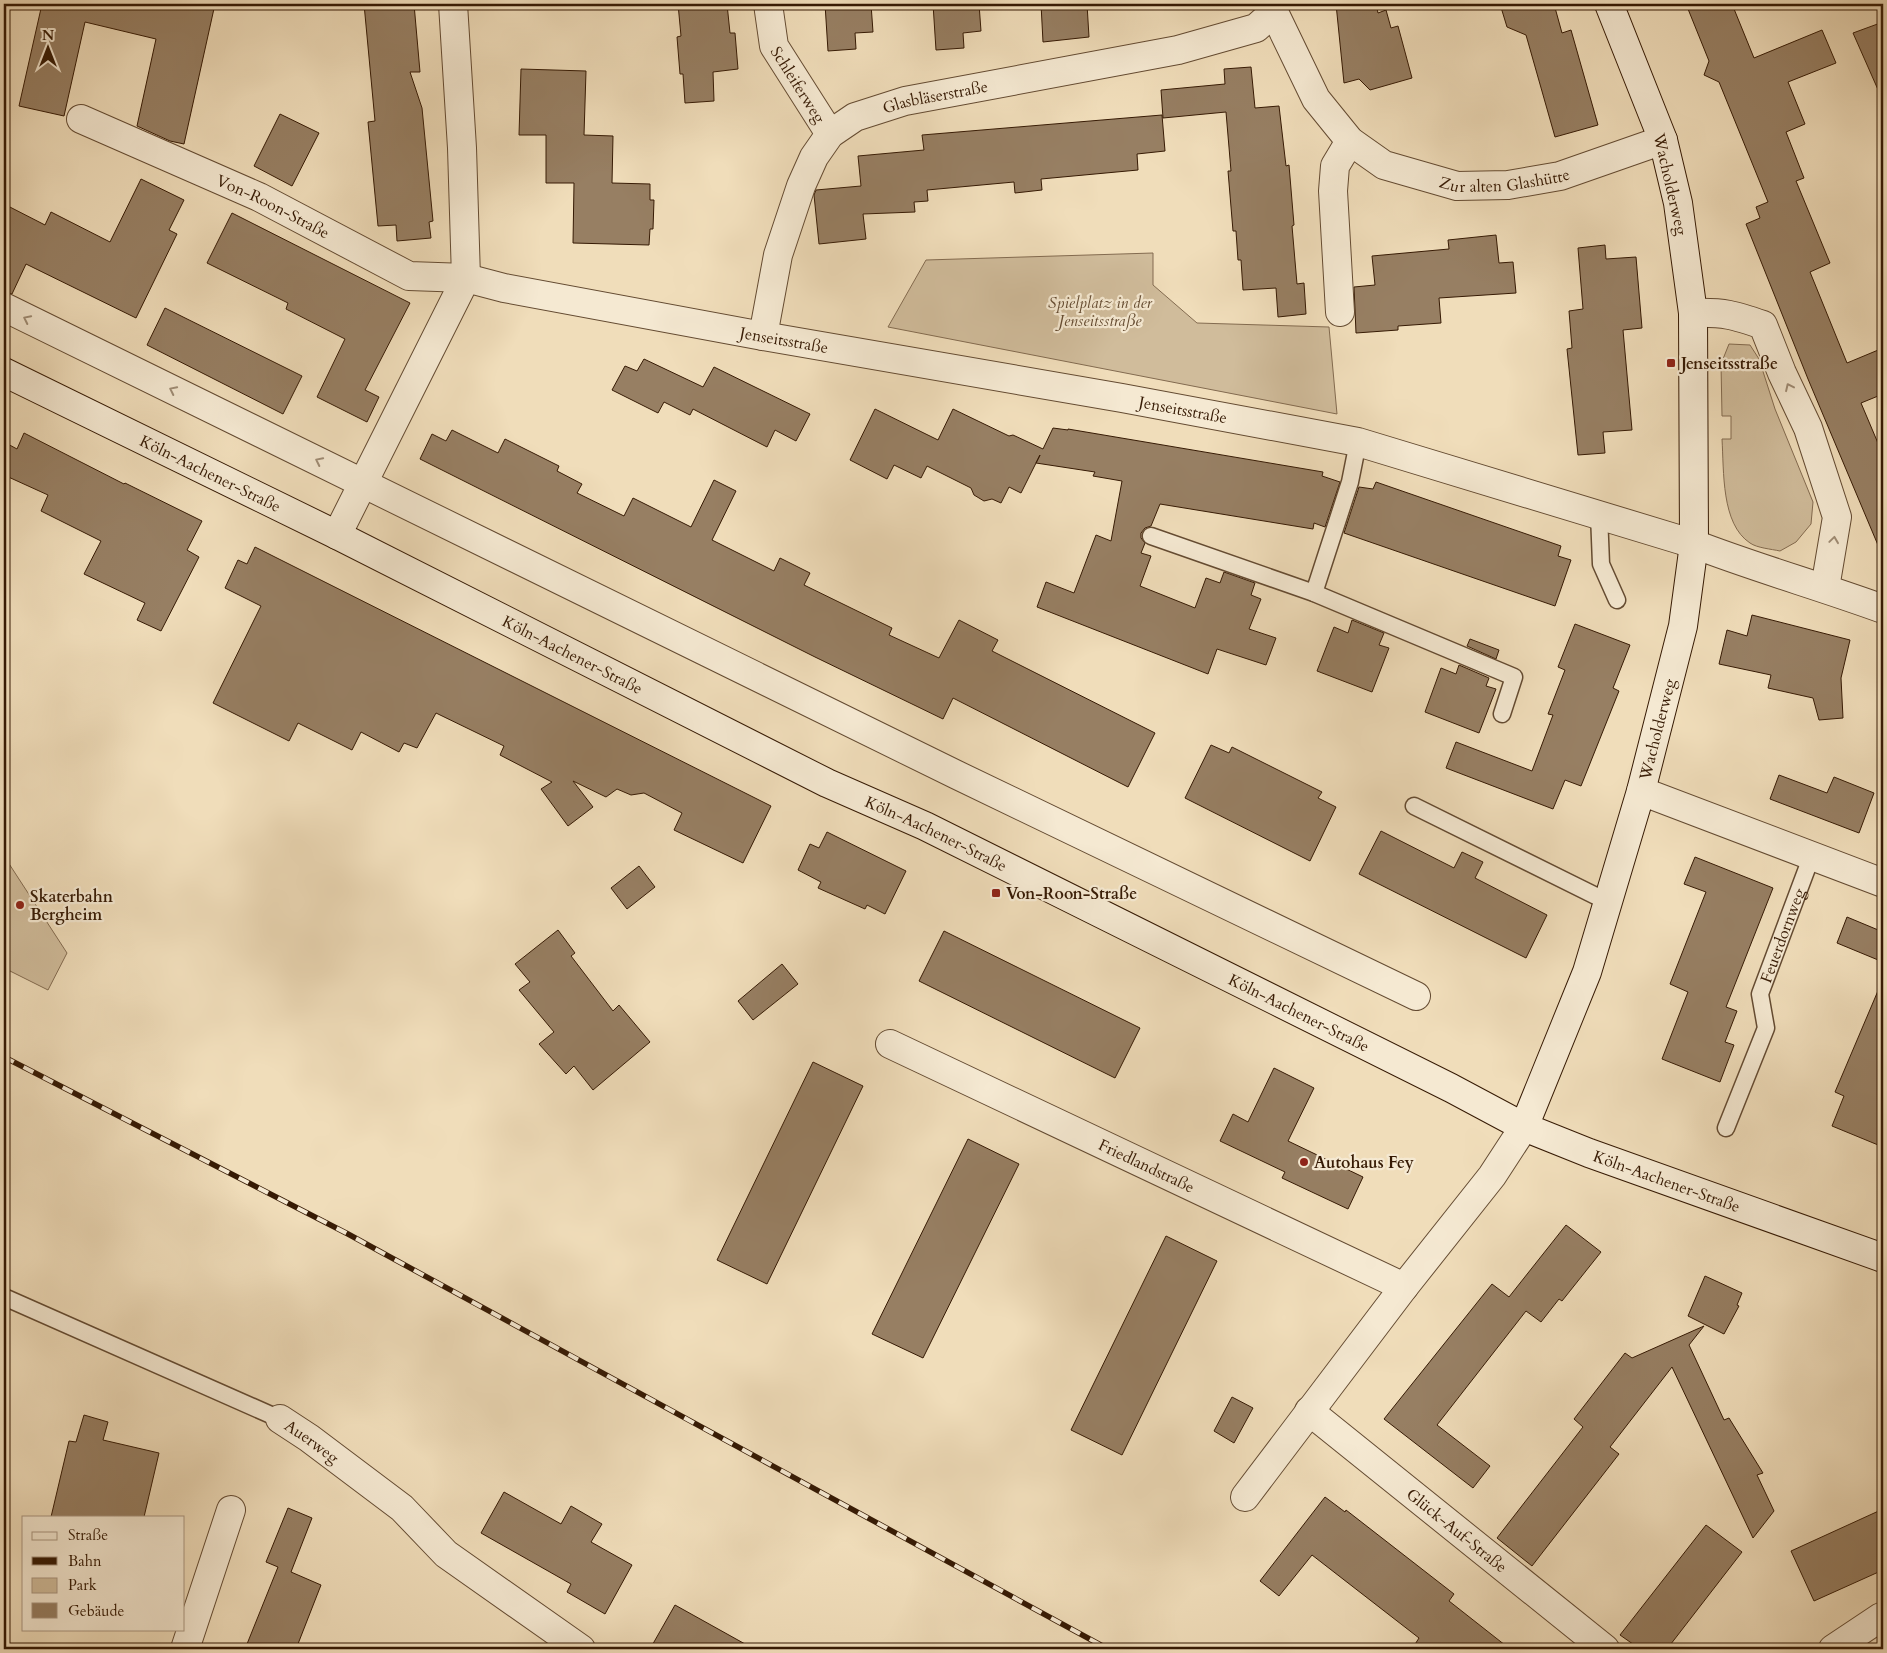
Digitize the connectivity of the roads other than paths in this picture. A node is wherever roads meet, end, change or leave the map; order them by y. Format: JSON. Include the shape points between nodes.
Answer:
{"nodes":[{"id":1,"x":453,"y":4,"type":"edge"},
{"id":2,"x":768,"y":4,"type":"edge"},
{"id":3,"x":1609,"y":4,"type":"edge"},
{"id":4,"x":1266,"y":15,"type":"edge"},
{"id":5,"x":81,"y":120,"type":"dead end"},
{"id":6,"x":830,"y":134,"type":"junction"},
{"id":7,"x":1663,"y":140,"type":"junction"},
{"id":8,"x":1350,"y":141,"type":"junction"},
{"id":9,"x":466,"y":278,"type":"junction"},
{"id":10,"x":4,"y":307,"type":"edge"},
{"id":11,"x":1340,"y":312,"type":"dead end"},
{"id":12,"x":1693,"y":313,"type":"junction"},
{"id":13,"x":763,"y":336,"type":"junction"},
{"id":14,"x":4,"y":372,"type":"edge"},
{"id":15,"x":1358,"y":442,"type":"junction"},
{"id":16,"x":363,"y":482,"type":"junction"},
{"id":17,"x":1599,"y":514,"type":"junction"},
{"id":18,"x":337,"y":535,"type":"junction"},
{"id":19,"x":1151,"y":536,"type":"dead end"},
{"id":20,"x":1694,"y":544,"type":"junction"},
{"id":21,"x":1825,"y":588,"type":"junction"},
{"id":22,"x":1314,"y":593,"type":"junction"},
{"id":23,"x":1617,"y":600,"type":"dead end"},
{"id":24,"x":1883,"y":609,"type":"edge"},
{"id":25,"x":1502,"y":714,"type":"dead end"},
{"id":26,"x":1641,"y":791,"type":"junction"},
{"id":27,"x":1414,"y":806,"type":"dead end"},
{"id":28,"x":1812,"y":855,"type":"junction"},
{"id":29,"x":1883,"y":883,"type":"edge"},
{"id":30,"x":1608,"y":902,"type":"junction"},
{"id":31,"x":1416,"y":996,"type":"dead end"},
{"id":32,"x":890,"y":1044,"type":"dead end"},
{"id":33,"x":1524,"y":1127,"type":"junction"},
{"id":34,"x":1726,"y":1128,"type":"dead end"},
{"id":35,"x":1883,"y":1258,"type":"edge"},
{"id":36,"x":1404,"y":1287,"type":"junction"},
{"id":37,"x":4,"y":1297,"type":"edge"},
{"id":38,"x":1310,"y":1412,"type":"junction"},
{"id":39,"x":280,"y":1419,"type":"joint"},
{"id":40,"x":1245,"y":1497,"type":"dead end"},
{"id":41,"x":231,"y":1510,"type":"dead end"},
{"id":42,"x":1881,"y":1617,"type":"dead end"},
{"id":43,"x":185,"y":1649,"type":"edge"},
{"id":44,"x":581,"y":1649,"type":"edge"},
{"id":45,"x":1605,"y":1649,"type":"edge"},
{"id":46,"x":1832,"y":1649,"type":"edge"}],
"edges":[{"from":1,"to":9,"type":"street"},
{"from":2,"to":6,"type":"street","name":"Schleiferweg","via":[[774,46]]},
{"from":3,"to":7,"type":"street","name":"Wacholderweg"},
{"from":4,"to":6,"type":"street","name":"Glasbläserstraße","via":[[1178,50],[905,101],[856,117]]},
{"from":4,"to":8,"type":"street","name":"Zur alten Glashütte","via":[[1316,99]]},
{"from":5,"to":9,"type":"street","name":"Von-Roon-Straße","via":[[259,197],[409,276]]},
{"from":6,"to":13,"type":"street","name":"Glasbläserstraße","via":[[814,157],[795,203],[778,255]]},
{"from":7,"to":8,"type":"street","name":"Zur alten Glashütte","via":[[1560,176],[1508,185],[1457,186],[1384,165]]},
{"from":7,"to":12,"type":"street","name":"Wacholderweg","via":[[1678,203]]},
{"from":8,"to":11,"type":"street","via":[[1335,166],[1333,191]]},
{"from":9,"to":13,"type":"street","name":"Jenseitsstraße","via":[[504,288]]},
{"from":9,"to":16,"type":"street"},
{"from":16,"to":10,"type":"street","one_way":true},
{"from":12,"to":20,"type":"street","name":"Wacholderweg"},
{"from":21,"to":12,"type":"street","one_way":true,"via":[[1837,517],[1808,428],[1763,325],[1734,314]]},
{"from":13,"to":15,"type":"street","name":"Jenseitsstraße"},
{"from":14,"to":18,"type":"street","name":"Köln-Aachener-Straße"},
{"from":15,"to":17,"type":"street","name":"Jenseitsstraße"},
{"from":15,"to":22,"type":"lane","via":[[1350,482]]},
{"from":16,"to":18,"type":"street"},
{"from":16,"to":31,"type":"street","via":[[984,788]]},
{"from":17,"to":20,"type":"street","name":"Jenseitsstraße"},
{"from":17,"to":23,"type":"lane","via":[[1601,564]]},
{"from":18,"to":33,"type":"street","name":"Köln-Aachener-Straße","via":[[827,783],[982,854]]},
{"from":19,"to":22,"type":"lane"},
{"from":20,"to":21,"type":"street","name":"Jenseitsstraße"},
{"from":20,"to":26,"type":"street","name":"Wacholderweg","via":[[1683,626]]},
{"from":21,"to":24,"type":"street","name":"Jenseitsstraße"},
{"from":22,"to":25,"type":"lane","via":[[1514,677]]},
{"from":26,"to":28,"type":"street"},
{"from":26,"to":30,"type":"street","name":"Wacholderweg"},
{"from":27,"to":30,"type":"lane"},
{"from":28,"to":29,"type":"street"},
{"from":28,"to":34,"type":"lane","name":"Feuerdornweg","via":[[1760,994],[1766,1028]]},
{"from":30,"to":33,"type":"street","name":"Wacholderweg","via":[[1586,972]]},
{"from":32,"to":36,"type":"street","name":"Friedlandstraße"},
{"from":33,"to":35,"type":"street","name":"Köln-Aachener-Straße"},
{"from":33,"to":36,"type":"street","via":[[1492,1176]]},
{"from":36,"to":38,"type":"street"},
{"from":37,"to":39,"type":"lane","name":"Auerweg"},
{"from":38,"to":40,"type":"street"},
{"from":38,"to":45,"type":"street","name":"Glück-Auf-Straße"},
{"from":39,"to":44,"type":"street","name":"Auerweg","via":[[402,1508],[446,1554]]},
{"from":41,"to":43,"type":"street"},
{"from":42,"to":46,"type":"street"}]}
